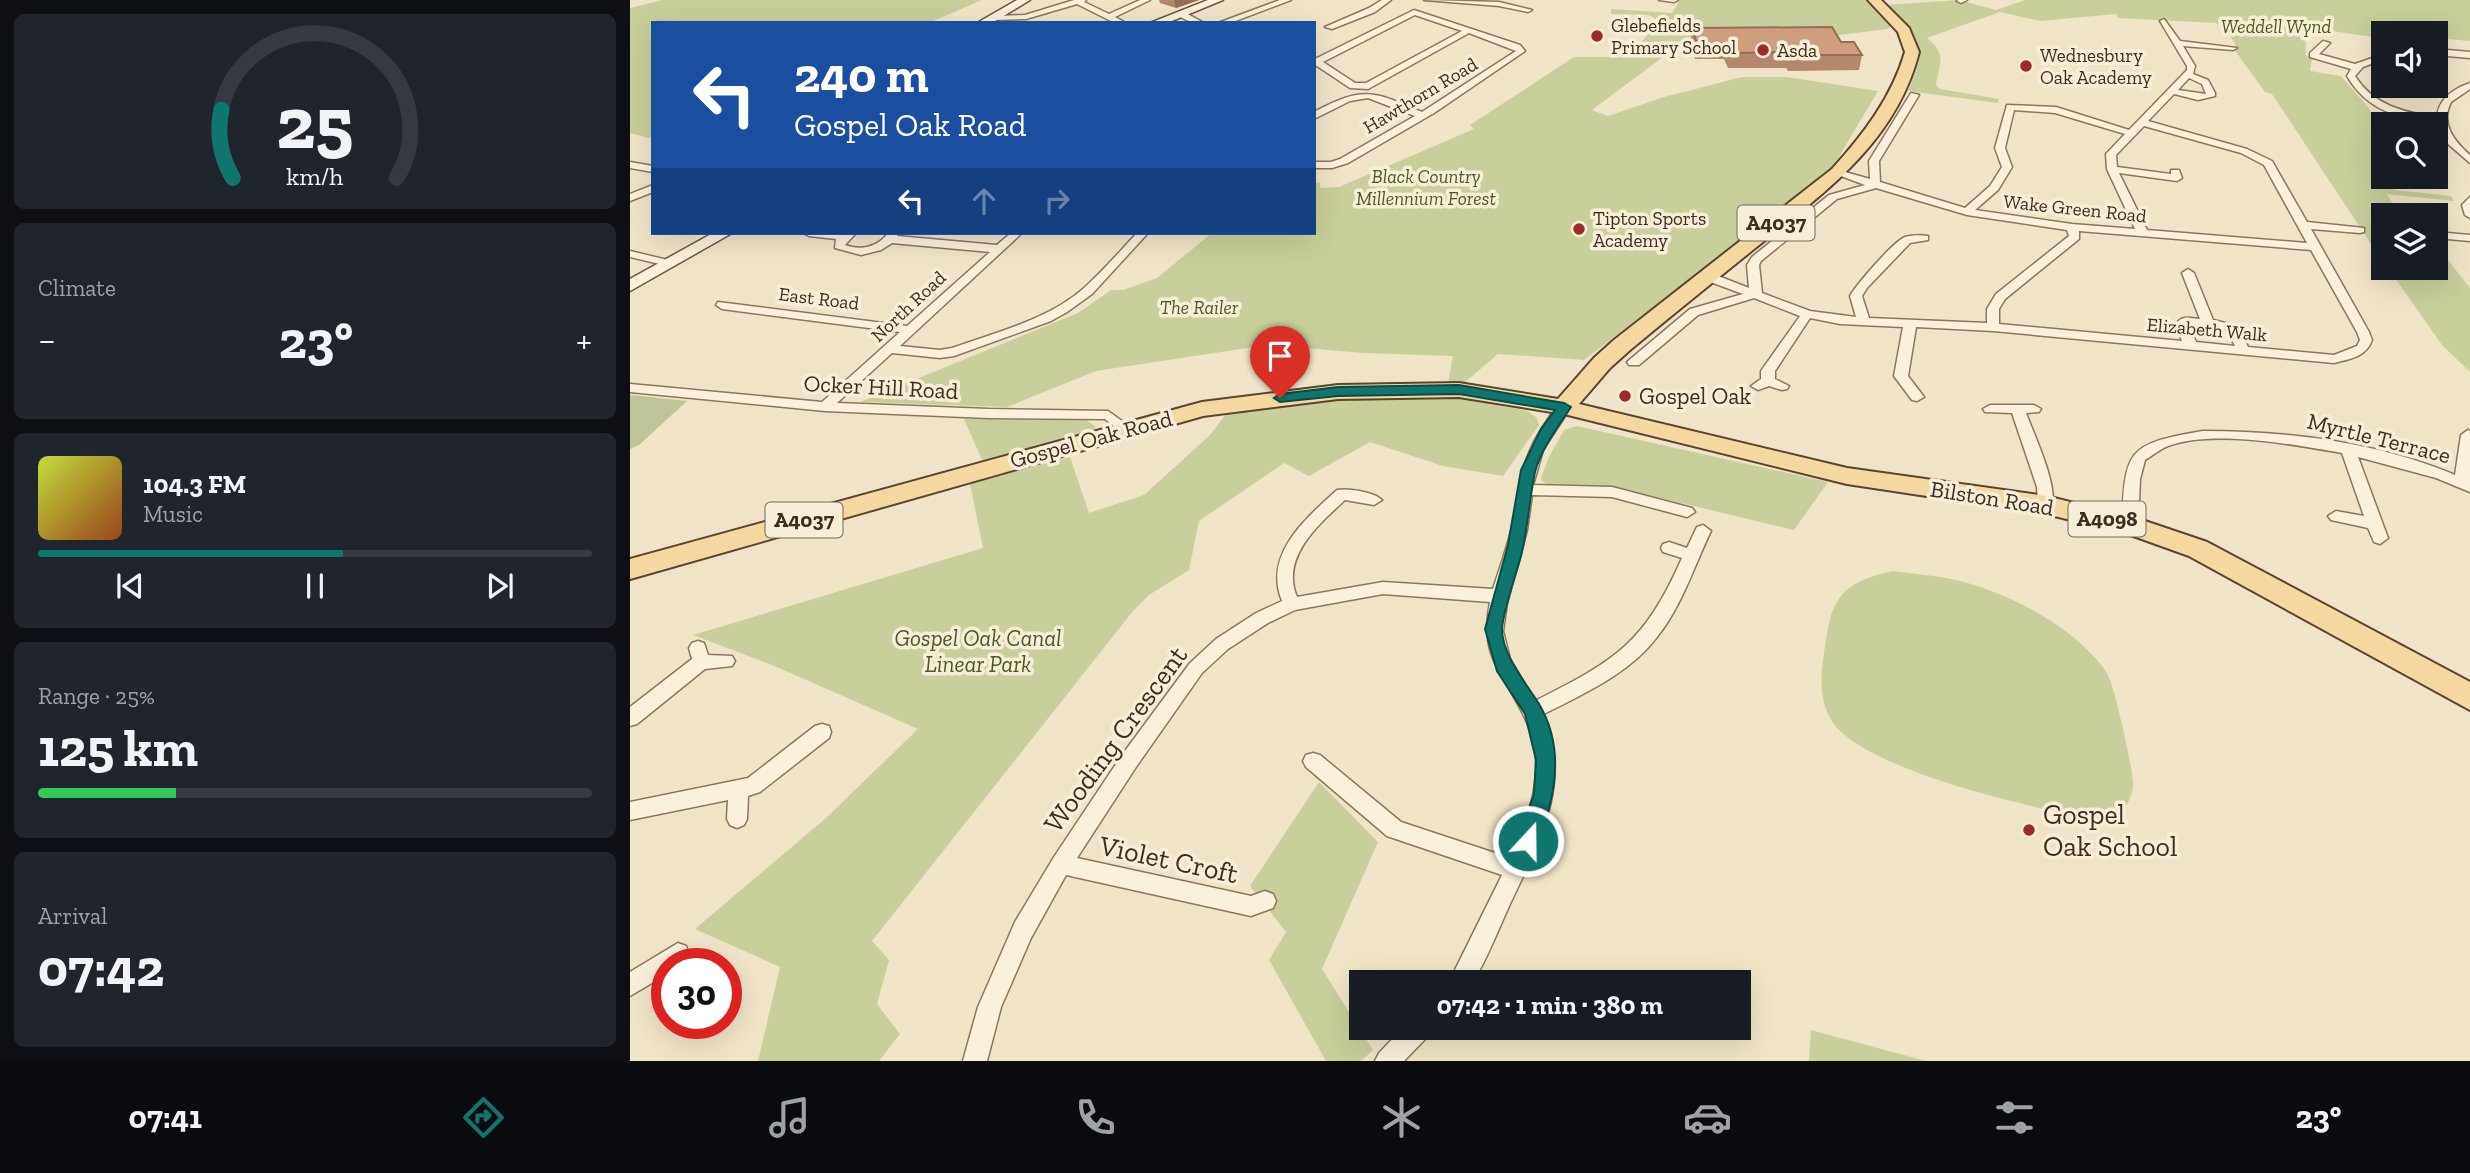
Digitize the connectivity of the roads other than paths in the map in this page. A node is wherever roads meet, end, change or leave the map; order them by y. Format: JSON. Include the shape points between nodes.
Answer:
{"nodes":[{"id":1,"x":1025,"y":0,"type":"edge"},
{"id":2,"x":1146,"y":0,"type":"edge"},
{"id":3,"x":1218,"y":0,"type":"edge"},
{"id":4,"x":1287,"y":0,"type":"edge"},
{"id":5,"x":1387,"y":0,"type":"edge"},
{"id":6,"x":1419,"y":0,"type":"edge"},
{"id":7,"x":1428,"y":0,"type":"edge"},
{"id":8,"x":1433,"y":0,"type":"edge"},
{"id":9,"x":1663,"y":0,"type":"edge"},
{"id":10,"x":1674,"y":0,"type":"edge"},
{"id":11,"x":1874,"y":0,"type":"edge"},
{"id":12,"x":1081,"y":1,"type":"edge"},
{"id":13,"x":1528,"y":10,"type":"dead end"},
{"id":14,"x":1414,"y":12,"type":"junction"},
{"id":15,"x":1181,"y":14,"type":"junction"},
{"id":16,"x":1110,"y":16,"type":"junction"},
{"id":17,"x":988,"y":20,"type":"edge"},
{"id":18,"x":1019,"y":20,"type":"edge"},
{"id":19,"x":1119,"y":21,"type":"edge"},
{"id":20,"x":1162,"y":21,"type":"edge"},
{"id":21,"x":1196,"y":21,"type":"edge"},
{"id":22,"x":1228,"y":21,"type":"edge"},
{"id":23,"x":2164,"y":21,"type":"dead end"},
{"id":24,"x":1329,"y":27,"type":"dead end"},
{"id":25,"x":1469,"y":30,"type":"junction"},
{"id":26,"x":2177,"y":43,"type":"junction"},
{"id":27,"x":2326,"y":43,"type":"dead end"},
{"id":28,"x":2233,"y":48,"type":"dead end"},
{"id":29,"x":2448,"y":53,"type":"edge"},
{"id":30,"x":2470,"y":55,"type":"edge"},
{"id":31,"x":1316,"y":61,"type":"edge"},
{"id":32,"x":2371,"y":61,"type":"edge"},
{"id":33,"x":2356,"y":67,"type":"junction"},
{"id":34,"x":2188,"y":75,"type":"junction"},
{"id":35,"x":2470,"y":86,"type":"edge"},
{"id":36,"x":1355,"y":90,"type":"junction"},
{"id":37,"x":2173,"y":91,"type":"junction"},
{"id":38,"x":1914,"y":94,"type":"dead end"},
{"id":39,"x":2396,"y":112,"type":"edge"},
{"id":40,"x":2444,"y":112,"type":"edge"},
{"id":41,"x":1316,"y":115,"type":"edge"},
{"id":42,"x":1423,"y":116,"type":"junction"},
{"id":43,"x":2141,"y":122,"type":"junction"},
{"id":44,"x":2130,"y":133,"type":"junction"},
{"id":45,"x":2448,"y":138,"type":"edge"},
{"id":46,"x":2470,"y":160,"type":"edge"},
{"id":47,"x":630,"y":165,"type":"edge"},
{"id":48,"x":1316,"y":165,"type":"edge"},
{"id":49,"x":651,"y":169,"type":"edge"},
{"id":50,"x":2112,"y":169,"type":"junction"},
{"id":51,"x":1839,"y":173,"type":"junction"},
{"id":52,"x":2179,"y":180,"type":"dead end"},
{"id":53,"x":1875,"y":185,"type":"junction"},
{"id":54,"x":651,"y":189,"type":"edge"},
{"id":55,"x":630,"y":198,"type":"edge"},
{"id":56,"x":2470,"y":200,"type":"edge"},
{"id":57,"x":1967,"y":212,"type":"junction"},
{"id":58,"x":2470,"y":215,"type":"edge"},
{"id":59,"x":2302,"y":225,"type":"junction"},
{"id":60,"x":2072,"y":227,"type":"junction"},
{"id":61,"x":2360,"y":230,"type":"dead end"},
{"id":62,"x":2143,"y":233,"type":"junction"},
{"id":63,"x":720,"y":235,"type":"edge"},
{"id":64,"x":847,"y":235,"type":"edge"},
{"id":65,"x":1015,"y":235,"type":"edge"},
{"id":66,"x":1141,"y":235,"type":"edge"},
{"id":67,"x":892,"y":236,"type":"edge"},
{"id":68,"x":2448,"y":236,"type":"edge"},
{"id":69,"x":1924,"y":238,"type":"dead end"},
{"id":70,"x":2470,"y":238,"type":"edge"},
{"id":71,"x":2314,"y":247,"type":"junction"},
{"id":72,"x":999,"y":249,"type":"junction"},
{"id":73,"x":630,"y":254,"type":"edge"},
{"id":74,"x":668,"y":263,"type":"junction"},
{"id":75,"x":2188,"y":273,"type":"dead end"},
{"id":76,"x":1709,"y":277,"type":"junction"},
{"id":77,"x":630,"y":286,"type":"edge"},
{"id":78,"x":1756,"y":294,"type":"junction"},
{"id":79,"x":722,"y":305,"type":"dead end"},
{"id":80,"x":1807,"y":314,"type":"junction"},
{"id":81,"x":1864,"y":321,"type":"junction"},
{"id":82,"x":2208,"y":323,"type":"junction"},
{"id":83,"x":1910,"y":324,"type":"junction"},
{"id":84,"x":1993,"y":327,"type":"junction"},
{"id":85,"x":911,"y":330,"type":"junction"},
{"id":86,"x":2190,"y":344,"type":"junction"},
{"id":87,"x":890,"y":349,"type":"junction"},
{"id":88,"x":2243,"y":350,"type":"junction"},
{"id":89,"x":1634,"y":362,"type":"dead end"},
{"id":90,"x":1782,"y":386,"type":"dead end"},
{"id":91,"x":630,"y":388,"type":"edge"},
{"id":92,"x":1917,"y":397,"type":"dead end"},
{"id":93,"x":825,"y":407,"type":"junction"},
{"id":94,"x":1564,"y":407,"type":"junction"},
{"id":95,"x":1990,"y":409,"type":"dead end"},
{"id":96,"x":2034,"y":409,"type":"dead end"},
{"id":97,"x":2018,"y":411,"type":"junction"},
{"id":98,"x":1126,"y":429,"type":"junction"},
{"id":99,"x":2468,"y":435,"type":"dead end"},
{"id":100,"x":2348,"y":449,"type":"junction"},
{"id":101,"x":2465,"y":485,"type":"edge"},
{"id":102,"x":1524,"y":490,"type":"junction"},
{"id":103,"x":1374,"y":500,"type":"dead end"},
{"id":104,"x":2046,"y":505,"type":"junction"},
{"id":105,"x":1687,"y":512,"type":"dead end"},
{"id":106,"x":2336,"y":516,"type":"dead end"},
{"id":107,"x":2373,"y":523,"type":"junction"},
{"id":108,"x":2130,"y":525,"type":"junction"},
{"id":109,"x":1703,"y":531,"type":"dead end"},
{"id":110,"x":2381,"y":538,"type":"dead end"},
{"id":111,"x":1670,"y":548,"type":"dead end"},
{"id":112,"x":1691,"y":555,"type":"junction"},
{"id":113,"x":630,"y":569,"type":"edge"},
{"id":114,"x":1502,"y":596,"type":"junction"},
{"id":115,"x":1292,"y":604,"type":"junction"},
{"id":116,"x":726,"y":661,"type":"dead end"},
{"id":117,"x":2470,"y":697,"type":"edge"},
{"id":118,"x":1533,"y":711,"type":"junction"},
{"id":119,"x":630,"y":718,"type":"edge"},
{"id":120,"x":822,"y":732,"type":"dead end"},
{"id":121,"x":1313,"y":761,"type":"dead end"},
{"id":122,"x":738,"y":791,"type":"junction"},
{"id":123,"x":630,"y":811,"type":"edge"},
{"id":124,"x":737,"y":819,"type":"dead end"},
{"id":125,"x":1061,"y":864,"type":"junction"},
{"id":126,"x":1515,"y":870,"type":"junction"},
{"id":127,"x":1265,"y":901,"type":"dead end"},
{"id":128,"x":1467,"y":970,"type":"edge"},
{"id":129,"x":651,"y":971,"type":"edge"},
{"id":130,"x":630,"y":985,"type":"edge"},
{"id":131,"x":1408,"y":1040,"type":"edge"},
{"id":132,"x":975,"y":1061,"type":"edge"},
{"id":133,"x":1387,"y":1061,"type":"edge"}],
"edges":[{"from":1,"to":17,"type":"street"},
{"from":2,"to":16,"type":"street"},
{"from":3,"to":15,"type":"street"},
{"from":4,"to":22,"type":"street"},
{"from":5,"to":24,"type":"street"},
{"from":6,"to":14,"type":"street"},
{"from":7,"to":8,"type":"street"},
{"from":8,"to":13,"type":"street"},
{"from":9,"to":10,"type":"street"},
{"from":11,"to":51,"type":"main road","number":"A4037","via":[[1912,44],[1911,58],[1873,129]]},
{"from":12,"to":16,"type":"street"},
{"from":12,"to":18,"type":"street"},
{"from":14,"to":25,"type":"street"},
{"from":14,"to":31,"type":"street"},
{"from":15,"to":20,"type":"street"},
{"from":15,"to":21,"type":"street"},
{"from":16,"to":19,"type":"street"},
{"from":17,"to":18,"type":"street"},
{"from":23,"to":26,"type":"street"},
{"from":25,"to":36,"type":"street"},
{"from":25,"to":42,"type":"street","name":"Hawthorn Road","via":[[1521,49],[1520,53]]},
{"from":26,"to":28,"type":"street"},
{"from":26,"to":34,"type":"street","via":[[2191,66]]},
{"from":27,"to":33,"type":"street","via":[[2313,55]]},
{"from":29,"to":30,"type":"street"},
{"from":31,"to":36,"type":"street"},
{"from":32,"to":33,"type":"street"},
{"from":33,"to":39,"type":"street","via":[[2351,76],[2365,98]]},
{"from":34,"to":37,"type":"street"},
{"from":34,"to":37,"type":"street","via":[[2205,82],[2210,96]]},
{"from":35,"to":40,"type":"street","via":[[2446,99]]},
{"from":36,"to":41,"type":"street"},
{"from":36,"to":42,"type":"street"},
{"from":37,"to":43,"type":"street"},
{"from":38,"to":53,"type":"street","via":[[1874,161]]},
{"from":42,"to":48,"type":"street","name":"Hawthorn Road","via":[[1332,165]]},
{"from":43,"to":44,"type":"street"},
{"from":43,"to":59,"type":"street","name":"Elizabeth Walk","via":[[2259,157],[2267,163]]},
{"from":44,"to":50,"type":"street","via":[[2111,154]]},
{"from":44,"to":57,"type":"street","via":[[2056,110],[2010,107],[2000,148],[2007,167],[2004,176]]},
{"from":45,"to":46,"type":"street"},
{"from":47,"to":49,"type":"street"},
{"from":50,"to":52,"type":"street"},
{"from":50,"to":62,"type":"street"},
{"from":51,"to":53,"type":"street","name":"Wake Green Road"},
{"from":51,"to":76,"type":"main road","number":"A4037"},
{"from":53,"to":57,"type":"street","name":"Wake Green Road"},
{"from":53,"to":78,"type":"street","via":[[1833,197],[1756,259]]},
{"from":54,"to":55,"type":"street"},
{"from":56,"to":58,"type":"street"},
{"from":57,"to":60,"type":"street","name":"Wake Green Road"},
{"from":59,"to":61,"type":"street"},
{"from":59,"to":71,"type":"street","name":"Elizabeth Walk"},
{"from":60,"to":62,"type":"street","name":"Wake Green Road"},
{"from":60,"to":84,"type":"street","via":[[2075,237],[2000,297],[1993,309]]},
{"from":62,"to":71,"type":"street","name":"Wake Green Road"},
{"from":63,"to":74,"type":"street"},
{"from":64,"to":67,"type":"street","via":[[839,246],[852,251],[873,248]]},
{"from":65,"to":72,"type":"street","name":"North Road"},
{"from":66,"to":87,"type":"street","via":[[1088,291],[1047,318],[954,352]]},
{"from":67,"to":72,"type":"street"},
{"from":68,"to":70,"type":"street"},
{"from":69,"to":81,"type":"street","via":[[1907,240],[1861,286],[1856,296]]},
{"from":71,"to":88,"type":"street","name":"Elizabeth Walk","via":[[2363,332],[2363,348],[2334,359]]},
{"from":72,"to":85,"type":"street","name":"North Road"},
{"from":73,"to":74,"type":"street"},
{"from":74,"to":77,"type":"street"},
{"from":75,"to":82,"type":"street"},
{"from":76,"to":78,"type":"street","name":"Elizabeth Walk"},
{"from":76,"to":94,"type":"main road","number":"A4037","via":[[1602,363]]},
{"from":78,"to":80,"type":"street","name":"Elizabeth Walk"},
{"from":78,"to":89,"type":"street","via":[[1694,312]]},
{"from":79,"to":85,"type":"street","name":"East Road"},
{"from":80,"to":81,"type":"street","name":"Elizabeth Walk"},
{"from":80,"to":90,"type":"street","via":[[1763,383]]},
{"from":81,"to":83,"type":"street","name":"Elizabeth Walk"},
{"from":82,"to":86,"type":"street","via":[[2183,322]]},
{"from":82,"to":88,"type":"street","via":[[2231,327]]},
{"from":83,"to":84,"type":"street","name":"Elizabeth Walk"},
{"from":83,"to":92,"type":"street","via":[[1901,376]]},
{"from":84,"to":86,"type":"street","name":"Elizabeth Walk"},
{"from":85,"to":87,"type":"street","name":"North Road"},
{"from":86,"to":88,"type":"street","name":"Elizabeth Walk"},
{"from":87,"to":93,"type":"street","name":"North Road"},
{"from":91,"to":93,"type":"street","name":"Ocker Hill Road"},
{"from":93,"to":98,"type":"street","name":"Ocker Hill Road","via":[[967,415],[1108,415]]},
{"from":94,"to":98,"type":"main road","name":"Gospel Oak Road","number":"A4037","via":[[1459,390],[1338,392],[1223,405]]},
{"from":94,"to":102,"type":"street","via":[[1534,455]]},
{"from":94,"to":104,"type":"main road","name":"Bilston Road","number":"A4098","via":[[1847,476]]},
{"from":95,"to":97,"type":"street"},
{"from":96,"to":97,"type":"street"},
{"from":97,"to":104,"type":"street","via":[[2045,487]]},
{"from":98,"to":113,"type":"main road","name":"Gospel Oak Road","number":"A4037"},
{"from":99,"to":101,"type":"street"},
{"from":100,"to":101,"type":"street","name":"Myrtle Terrace","via":[[2412,464]]},
{"from":100,"to":107,"type":"street"},
{"from":100,"to":108,"type":"street","name":"Myrtle Terrace","via":[[2300,440],[2232,436],[2198,435],[2163,443],[2139,457],[2134,467]]},
{"from":102,"to":105,"type":"street","via":[[1612,492]]},
{"from":102,"to":114,"type":"street"},
{"from":103,"to":115,"type":"street","via":[[1342,494],[1303,532],[1283,580]]},
{"from":104,"to":108,"type":"main road","name":"Bilston Road","number":"A4098"},
{"from":106,"to":107,"type":"street"},
{"from":107,"to":110,"type":"street"},
{"from":108,"to":117,"type":"main road","name":"Bilston Road","number":"A4098","via":[[2198,549]]},
{"from":109,"to":112,"type":"street"},
{"from":111,"to":112,"type":"street"},
{"from":112,"to":118,"type":"street","via":[[1663,617],[1635,649],[1584,685]]},
{"from":114,"to":115,"type":"street","name":"Wooding Crescent","via":[[1383,588]]},
{"from":114,"to":118,"type":"street","via":[[1494,629],[1497,646],[1506,671]]},
{"from":115,"to":125,"type":"street","name":"Wooding Crescent","via":[[1241,630],[1195,668]]},
{"from":116,"to":119,"type":"street","via":[[699,655]]},
{"from":118,"to":126,"type":"street","via":[[1546,760],[1544,794]]},
{"from":120,"to":122,"type":"street","via":[[775,771]]},
{"from":121,"to":126,"type":"street","via":[[1394,829]]},
{"from":122,"to":123,"type":"street"},
{"from":122,"to":124,"type":"street"},
{"from":125,"to":127,"type":"street","name":"Violet Croft","via":[[1251,905]]},
{"from":125,"to":132,"type":"street","name":"Wooding Crescent","via":[[1023,930],[990,1007]]},
{"from":126,"to":128,"type":"street"},
{"from":129,"to":130,"type":"street"},
{"from":131,"to":133,"type":"street"}]}
